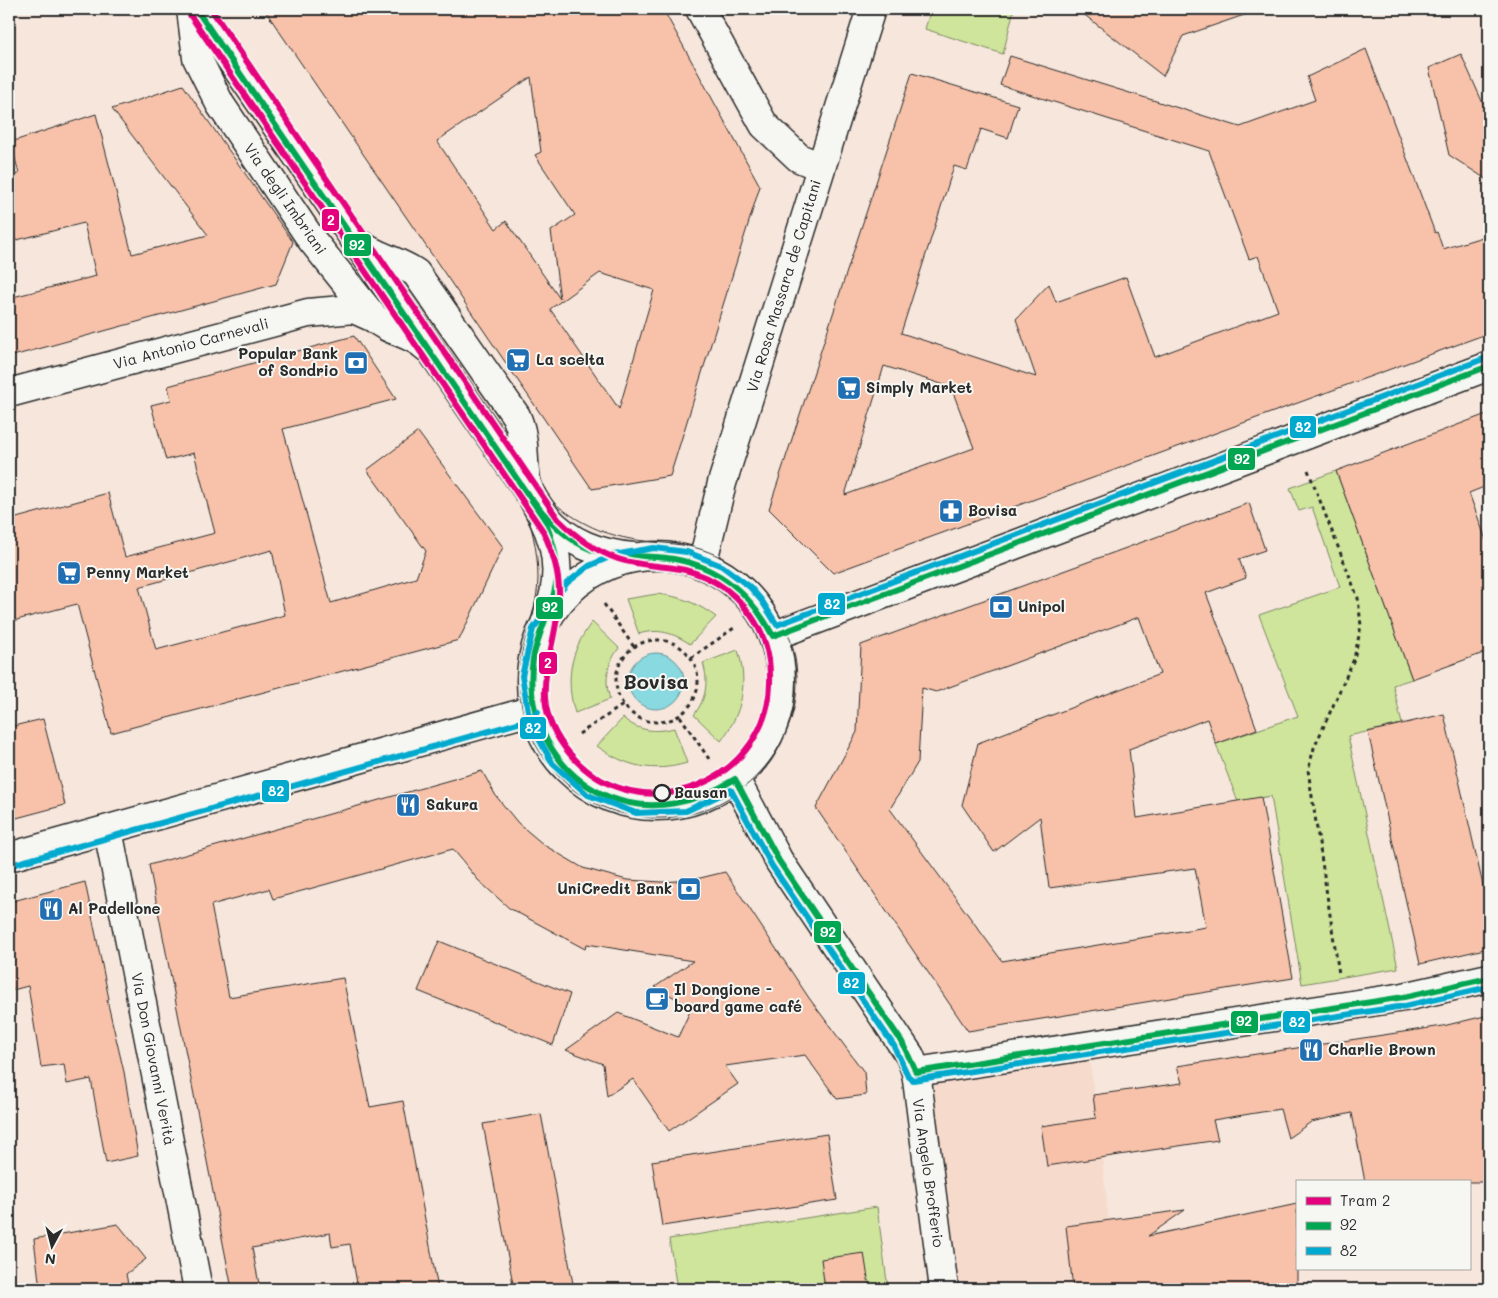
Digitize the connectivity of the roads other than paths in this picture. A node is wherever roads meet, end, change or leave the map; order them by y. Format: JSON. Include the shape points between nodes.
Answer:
{"nodes":[{"id":1,"x":191,"y":9,"type":"edge"},
{"id":2,"x":196,"y":9,"type":"edge"},
{"id":3,"x":700,"y":9,"type":"edge"},
{"id":4,"x":871,"y":9,"type":"edge"},
{"id":5,"x":821,"y":166,"type":"junction"},
{"id":6,"x":351,"y":235,"type":"junction"},
{"id":7,"x":374,"y":318,"type":"junction"},
{"id":8,"x":434,"y":356,"type":"junction"},
{"id":9,"x":1489,"y":366,"type":"edge"},
{"id":10,"x":9,"y":393,"type":"edge"},
{"id":11,"x":534,"y":502,"type":"junction"},
{"id":12,"x":658,"y":557,"type":"junction"},
{"id":13,"x":702,"y":565,"type":"junction"},
{"id":14,"x":540,"y":636,"type":"junction"},
{"id":15,"x":773,"y":636,"type":"junction"},
{"id":16,"x":533,"y":705,"type":"junction"},
{"id":17,"x":735,"y":779,"type":"junction"},
{"id":18,"x":108,"y":830,"type":"junction"},
{"id":19,"x":9,"y":857,"type":"edge"},
{"id":20,"x":1489,"y":978,"type":"edge"},
{"id":21,"x":916,"y":1072,"type":"junction"},
{"id":22,"x":198,"y":1289,"type":"edge"},
{"id":23,"x":944,"y":1289,"type":"edge"}],
"edges":[{"from":1,"to":7,"type":"street","name":"Via degli Imbriani","via":[[197,58],[220,104],[307,233]]},
{"from":2,"to":6,"type":"street","name":"Via degli Imbriani"},
{"from":3,"to":5,"type":"street","via":[[764,125],[799,158]]},
{"from":4,"to":5,"type":"street","name":"Via Rosa Massara de Capitani"},
{"from":5,"to":13,"type":"street","name":"Via Rosa Massara de Capitani","via":[[722,483]]},
{"from":6,"to":8,"type":"street","name":"Via degli Imbriani"},
{"from":6,"to":11,"type":"street","name":"Via degli Imbriani","via":[[367,250],[416,273],[442,309],[521,426],[526,481]]},
{"from":7,"to":8,"type":"street","name":"Via degli Imbriani","via":[[386,328],[417,340]]},
{"from":7,"to":10,"type":"street","name":"Via Antonio Carnevali","via":[[354,309],[308,312]]},
{"from":8,"to":11,"type":"street","name":"Via degli Imbriani"},
{"from":9,"to":15,"type":"street"},
{"from":11,"to":12,"type":"street","name":"Via degli Imbriani","via":[[557,528],[587,547],[613,555]]},
{"from":11,"to":14,"type":"street","name":"Via degli Imbriani","via":[[550,532],[557,568],[555,594]]},
{"from":12,"to":13,"type":"street"},
{"from":12,"to":14,"type":"street","via":[[620,562],[586,578],[564,597]]},
{"from":13,"to":15,"type":"street","via":[[741,590],[765,619]]},
{"from":14,"to":16,"type":"street","via":[[533,658]]},
{"from":15,"to":17,"type":"street","via":[[780,658],[782,681],[778,712],[763,747]]},
{"from":16,"to":17,"type":"street","via":[[540,727],[559,760],[572,774],[610,798],[632,804],[678,804],[701,798]]},
{"from":16,"to":18,"type":"street","via":[[506,718]]},
{"from":17,"to":21,"type":"street","name":"Via Angelo Brofferio","via":[[779,861],[902,1042]]},
{"from":18,"to":19,"type":"street"},
{"from":18,"to":22,"type":"street","name":"Via Don Giovanni Verità"},
{"from":20,"to":21,"type":"street","via":[[1404,997]]},
{"from":21,"to":23,"type":"street","name":"Via Angelo Brofferio"}]}
